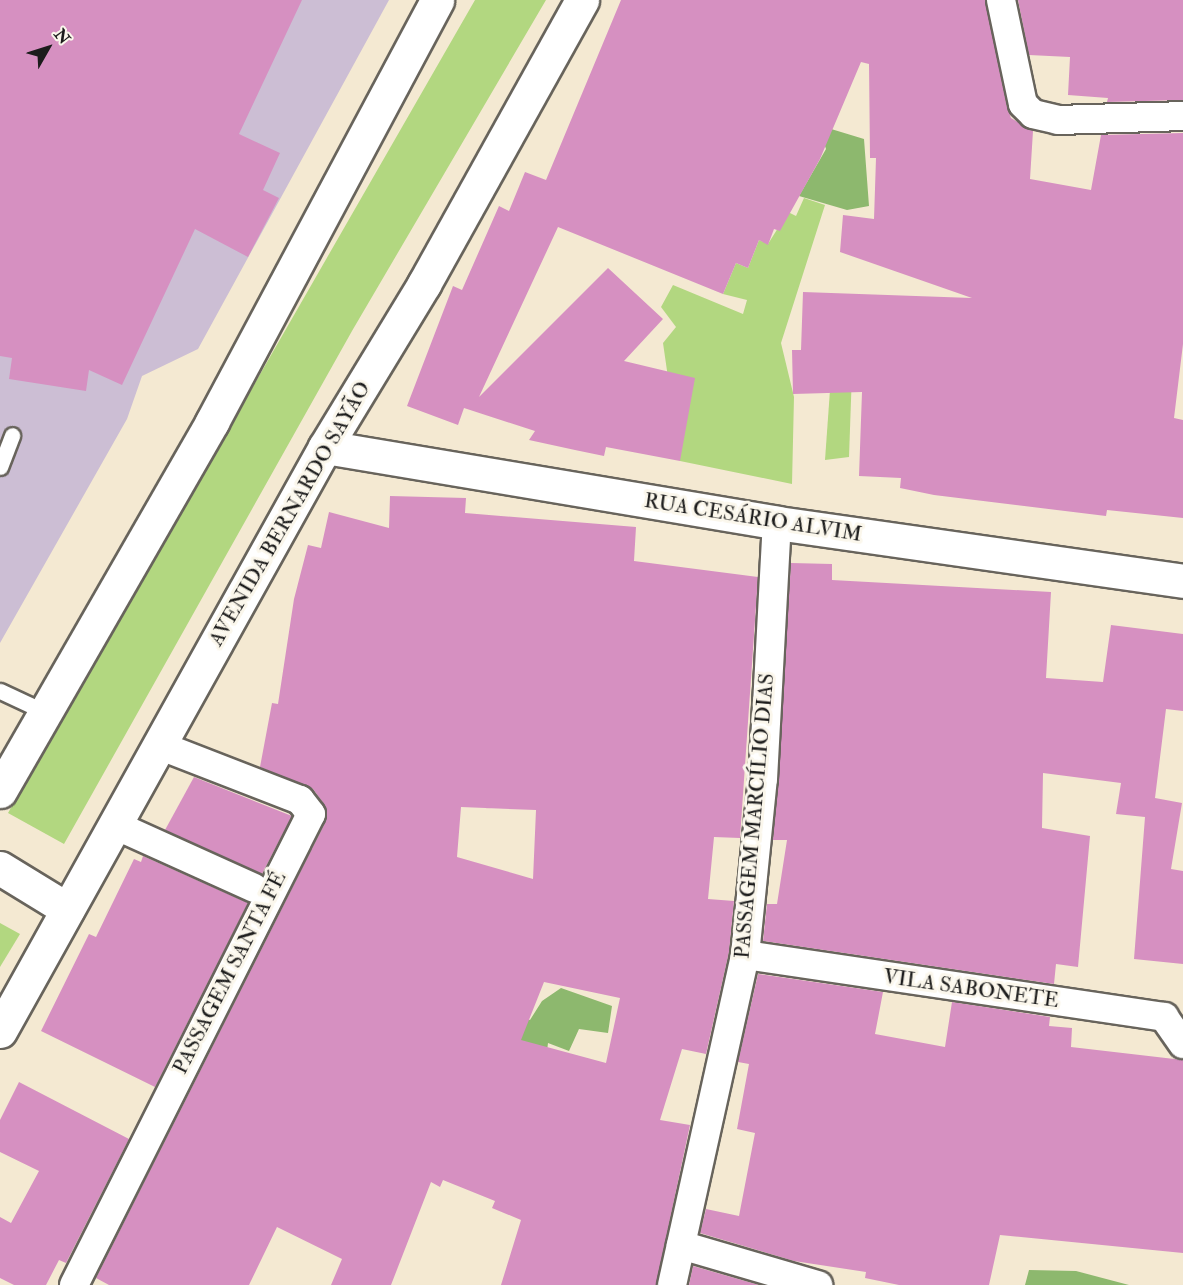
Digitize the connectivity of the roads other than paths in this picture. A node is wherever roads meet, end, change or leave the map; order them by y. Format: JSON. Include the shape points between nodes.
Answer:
{"nodes":[{"id":1,"x":437,"y":0,"type":"edge"},
{"id":2,"x":582,"y":0,"type":"edge"},
{"id":3,"x":1001,"y":0,"type":"edge"},
{"id":4,"x":1183,"y":116,"type":"edge"},
{"id":5,"x":12,"y":435,"type":"dead end"},
{"id":6,"x":325,"y":447,"type":"junction"},
{"id":7,"x":0,"y":467,"type":"edge"},
{"id":8,"x":777,"y":523,"type":"junction"},
{"id":9,"x":1183,"y":581,"type":"edge"},
{"id":10,"x":0,"y":691,"type":"edge"},
{"id":11,"x":45,"y":712,"type":"junction"},
{"id":12,"x":158,"y":746,"type":"junction"},
{"id":13,"x":0,"y":791,"type":"edge"},
{"id":14,"x":117,"y":826,"type":"junction"},
{"id":15,"x":0,"y":868,"type":"edge"},
{"id":16,"x":254,"y":888,"type":"dead end"},
{"id":17,"x":67,"y":909,"type":"junction"},
{"id":18,"x":745,"y":955,"type":"junction"},
{"id":19,"x":0,"y":1031,"type":"edge"},
{"id":20,"x":1183,"y":1044,"type":"edge"},
{"id":21,"x":681,"y":1245,"type":"junction"},
{"id":22,"x":74,"y":1285,"type":"edge"},
{"id":23,"x":672,"y":1285,"type":"edge"},
{"id":24,"x":818,"y":1285,"type":"edge"}],
"edges":[{"from":1,"to":11,"type":"street","via":[[212,422]]},
{"from":2,"to":6,"type":"street","name":"AVENIDA BERNARDO SAYÃO","via":[[424,284]]},
{"from":3,"to":4,"type":"street","via":[[1023,104],[1033,114],[1058,120]]},
{"from":5,"to":7,"type":"lane"},
{"from":6,"to":8,"type":"street","name":"RUA CESÁRIO ALVIM"},
{"from":6,"to":12,"type":"street","name":"AVENIDA BERNARDO SAYÃO"},
{"from":8,"to":9,"type":"street","name":"RUA CESÁRIO ALVIM"},
{"from":8,"to":18,"type":"street","name":"PASSAGEM MARCÍLIO DIAS","via":[[763,779]]},
{"from":10,"to":11,"type":"lane"},
{"from":11,"to":13,"type":"street"},
{"from":12,"to":14,"type":"street","name":"AVENIDA BERNARDO SAYÃO"},
{"from":12,"to":22,"type":"street","name":"PASSAGEM SANTA FÉ","via":[[300,800],[311,814]]},
{"from":14,"to":16,"type":"street"},
{"from":14,"to":17,"type":"street","name":"AVENIDA BERNARDO SAYÃO"},
{"from":15,"to":17,"type":"street"},
{"from":17,"to":19,"type":"street","name":"AVENIDA BERNARDO SAYÃO"},
{"from":18,"to":20,"type":"street","name":"VILA SABONETE","via":[[1164,1017]]},
{"from":18,"to":21,"type":"street","name":"PASSAGEM MARCÍLIO DIAS"},
{"from":21,"to":23,"type":"street","name":"PASSAGEM MARCÍLIO DIAS"},
{"from":21,"to":24,"type":"street"}]}
